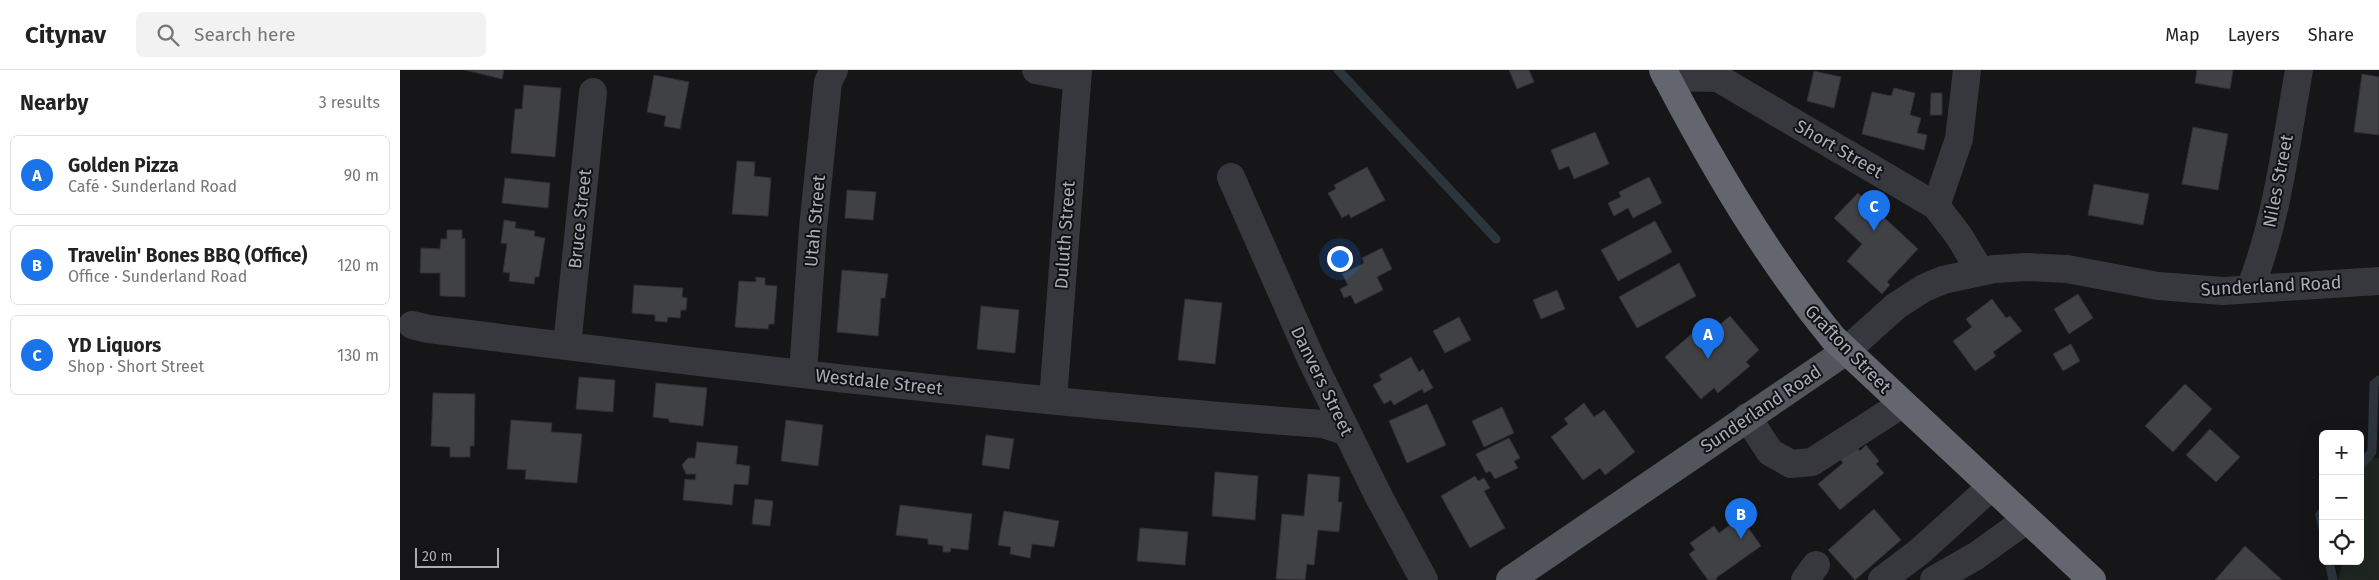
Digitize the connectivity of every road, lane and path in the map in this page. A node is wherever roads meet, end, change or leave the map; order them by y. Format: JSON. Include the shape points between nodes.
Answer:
{"nodes":[{"id":1,"x":834,"y":70,"type":"edge"},
{"id":2,"x":1036,"y":70,"type":"edge"},
{"id":3,"x":1967,"y":70,"type":"edge"},
{"id":4,"x":2298,"y":70,"type":"edge"},
{"id":5,"x":1078,"y":74,"type":"edge"},
{"id":6,"x":1664,"y":74,"type":"edge"},
{"id":7,"x":593,"y":92,"type":"dead end"},
{"id":8,"x":1232,"y":178,"type":"dead end"},
{"id":9,"x":1936,"y":206,"type":"junction"},
{"id":10,"x":1980,"y":271,"type":"junction"},
{"id":11,"x":2379,"y":281,"type":"edge"},
{"id":12,"x":2250,"y":290,"type":"junction"},
{"id":13,"x":412,"y":324,"type":"dead end"},
{"id":14,"x":567,"y":346,"type":"junction"},
{"id":15,"x":1846,"y":351,"type":"junction"},
{"id":16,"x":803,"y":374,"type":"junction"},
{"id":17,"x":1053,"y":400,"type":"junction"},
{"id":18,"x":1902,"y":404,"type":"junction"},
{"id":19,"x":1747,"y":417,"type":"junction"},
{"id":20,"x":1346,"y":431,"type":"junction"},
{"id":21,"x":1991,"y":487,"type":"junction"},
{"id":22,"x":2026,"y":520,"type":"junction"},
{"id":23,"x":1918,"y":552,"type":"junction"},
{"id":24,"x":1942,"y":578,"type":"edge"},
{"id":25,"x":1424,"y":580,"type":"edge"},
{"id":26,"x":1512,"y":580,"type":"edge"},
{"id":27,"x":1882,"y":580,"type":"edge"},
{"id":28,"x":2092,"y":580,"type":"edge"}],
"edges":[{"from":1,"to":16,"type":"street","name":"Utah Street","via":[[828,82],[813,228]]},
{"from":2,"to":5,"type":"street"},
{"from":3,"to":9,"type":"street","via":[[1959,139]]},
{"from":4,"to":12,"type":"street","name":"Niles Street","via":[[2269,227]]},
{"from":5,"to":17,"type":"street","name":"Duluth Street"},
{"from":6,"to":9,"type":"street","name":"Short Street","via":[[1718,78]]},
{"from":6,"to":15,"type":"highway","name":"Grafton Street","via":[[1761,241],[1797,294]]},
{"from":7,"to":14,"type":"street","name":"Bruce Street"},
{"from":8,"to":20,"type":"street","name":"Danvers Street","via":[[1289,312]]},
{"from":9,"to":10,"type":"street","name":"Short Street"},
{"from":10,"to":12,"type":"street","name":"Sunderland Road","via":[[2058,268],[2176,288]]},
{"from":10,"to":15,"type":"street","name":"Sunderland Road","via":[[1924,288],[1896,306]]},
{"from":11,"to":12,"type":"street","name":"Sunderland Road"},
{"from":13,"to":14,"type":"street","name":"Westdale Street","via":[[429,329]]},
{"from":14,"to":16,"type":"street","name":"Westdale Street"},
{"from":15,"to":18,"type":"highway","name":"Grafton Street"},
{"from":15,"to":19,"type":"main road","name":"Sunderland Road"},
{"from":16,"to":17,"type":"street","name":"Westdale Street"},
{"from":17,"to":20,"type":"street","name":"Westdale Street","via":[[1323,424]]},
{"from":18,"to":19,"type":"street","via":[[1812,462],[1791,464],[1770,452]]},
{"from":18,"to":21,"type":"highway","name":"Grafton Street"},
{"from":19,"to":26,"type":"main road","name":"Sunderland Road"},
{"from":20,"to":25,"type":"street","name":"Danvers Street"},
{"from":21,"to":22,"type":"highway","name":"Grafton Street"},
{"from":21,"to":23,"type":"street"},
{"from":22,"to":24,"type":"street"},
{"from":22,"to":28,"type":"highway","name":"Grafton Street"},
{"from":23,"to":24,"type":"street"},
{"from":23,"to":27,"type":"street"}]}
